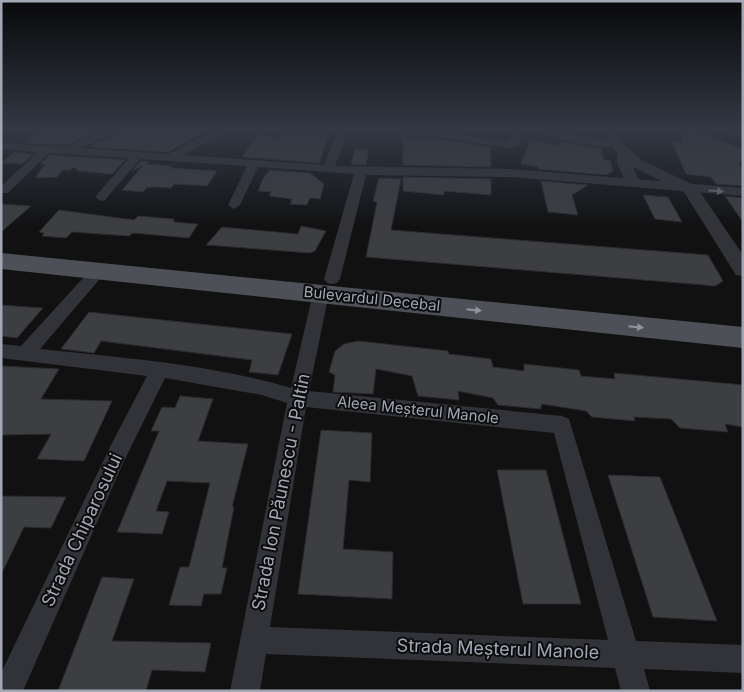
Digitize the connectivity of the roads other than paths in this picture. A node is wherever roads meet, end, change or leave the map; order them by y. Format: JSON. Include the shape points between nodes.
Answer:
{"nodes":[{"id":1,"x":32,"y":163,"type":"edge"},
{"id":2,"x":130,"y":163,"type":"edge"},
{"id":3,"x":233,"y":163,"type":"edge"},
{"id":4,"x":330,"y":163,"type":"edge"},
{"id":5,"x":624,"y":163,"type":"edge"},
{"id":6,"x":642,"y":163,"type":"edge"},
{"id":7,"x":253,"y":165,"type":"junction"},
{"id":8,"x":328,"y":169,"type":"junction"},
{"id":9,"x":361,"y":171,"type":"junction"},
{"id":10,"x":632,"y":183,"type":"junction"},
{"id":11,"x":690,"y":189,"type":"junction"},
{"id":12,"x":4,"y":190,"type":"dead end"},
{"id":13,"x":743,"y":192,"type":"edge"},
{"id":14,"x":100,"y":197,"type":"dead end"},
{"id":15,"x":234,"y":205,"type":"dead end"},
{"id":16,"x":1,"y":247,"type":"edge"},
{"id":17,"x":1,"y":261,"type":"edge"},
{"id":18,"x":98,"y":270,"type":"junction"},
{"id":19,"x":743,"y":270,"type":"edge"},
{"id":20,"x":327,"y":286,"type":"junction"},
{"id":21,"x":743,"y":319,"type":"edge"},
{"id":22,"x":743,"y":338,"type":"edge"},
{"id":23,"x":1,"y":351,"type":"edge"},
{"id":24,"x":26,"y":353,"type":"junction"},
{"id":25,"x":160,"y":370,"type":"junction"},
{"id":26,"x":298,"y":398,"type":"junction"},
{"id":27,"x":254,"y":640,"type":"junction"},
{"id":28,"x":626,"y":653,"type":"junction"},
{"id":29,"x":743,"y":659,"type":"edge"},
{"id":30,"x":8,"y":691,"type":"edge"},
{"id":31,"x":245,"y":691,"type":"edge"},
{"id":32,"x":636,"y":691,"type":"edge"}],
"edges":[{"from":1,"to":12,"type":"street"},
{"from":2,"to":14,"type":"street"},
{"from":3,"to":7,"type":"street"},
{"from":4,"to":8,"type":"street"},
{"from":5,"to":10,"type":"street"},
{"from":6,"to":11,"type":"street"},
{"from":7,"to":8,"type":"street"},
{"from":7,"to":15,"type":"street"},
{"from":8,"to":9,"type":"street"},
{"from":9,"to":10,"type":"street","via":[[512,174]]},
{"from":9,"to":20,"type":"street","name":"Strada Ion Păunescu - Paltin"},
{"from":10,"to":11,"type":"street"},
{"from":11,"to":13,"type":"street","one_way":true},
{"from":11,"to":19,"type":"street"},
{"from":16,"to":20,"type":"main road","name":"Bulevardul Decebal"},
{"from":17,"to":18,"type":"main road","name":"Bulevardul Decebal"},
{"from":18,"to":20,"type":"main road","name":"Bulevardul Decebal"},
{"from":18,"to":24,"type":"street"},
{"from":20,"to":21,"type":"main road","name":"Bulevardul Decebal"},
{"from":20,"to":22,"type":"main road","name":"Bulevardul Decebal","one_way":true},
{"from":20,"to":26,"type":"street","name":"Strada Ion Păunescu - Paltin"},
{"from":23,"to":24,"type":"street","name":"Aleea Meșterul Manole"},
{"from":24,"to":25,"type":"street","name":"Aleea Meșterul Manole"},
{"from":25,"to":26,"type":"street","name":"Aleea Meșterul Manole","via":[[262,387]]},
{"from":25,"to":30,"type":"street","name":"Strada Chiparosului","via":[[117,454]]},
{"from":26,"to":27,"type":"street","name":"Strada Ion Păunescu - Paltin"},
{"from":26,"to":28,"type":"street","name":"Aleea Meșterul Manole","via":[[562,425]]},
{"from":27,"to":28,"type":"street","name":"Strada Meșterul Manole"},
{"from":27,"to":31,"type":"street","name":"Strada Ion Păunescu - Paltin"},
{"from":28,"to":29,"type":"street","name":"Strada Meșterul Manole"},
{"from":28,"to":32,"type":"street","name":"Aleea Meșterul Manole"}]}
